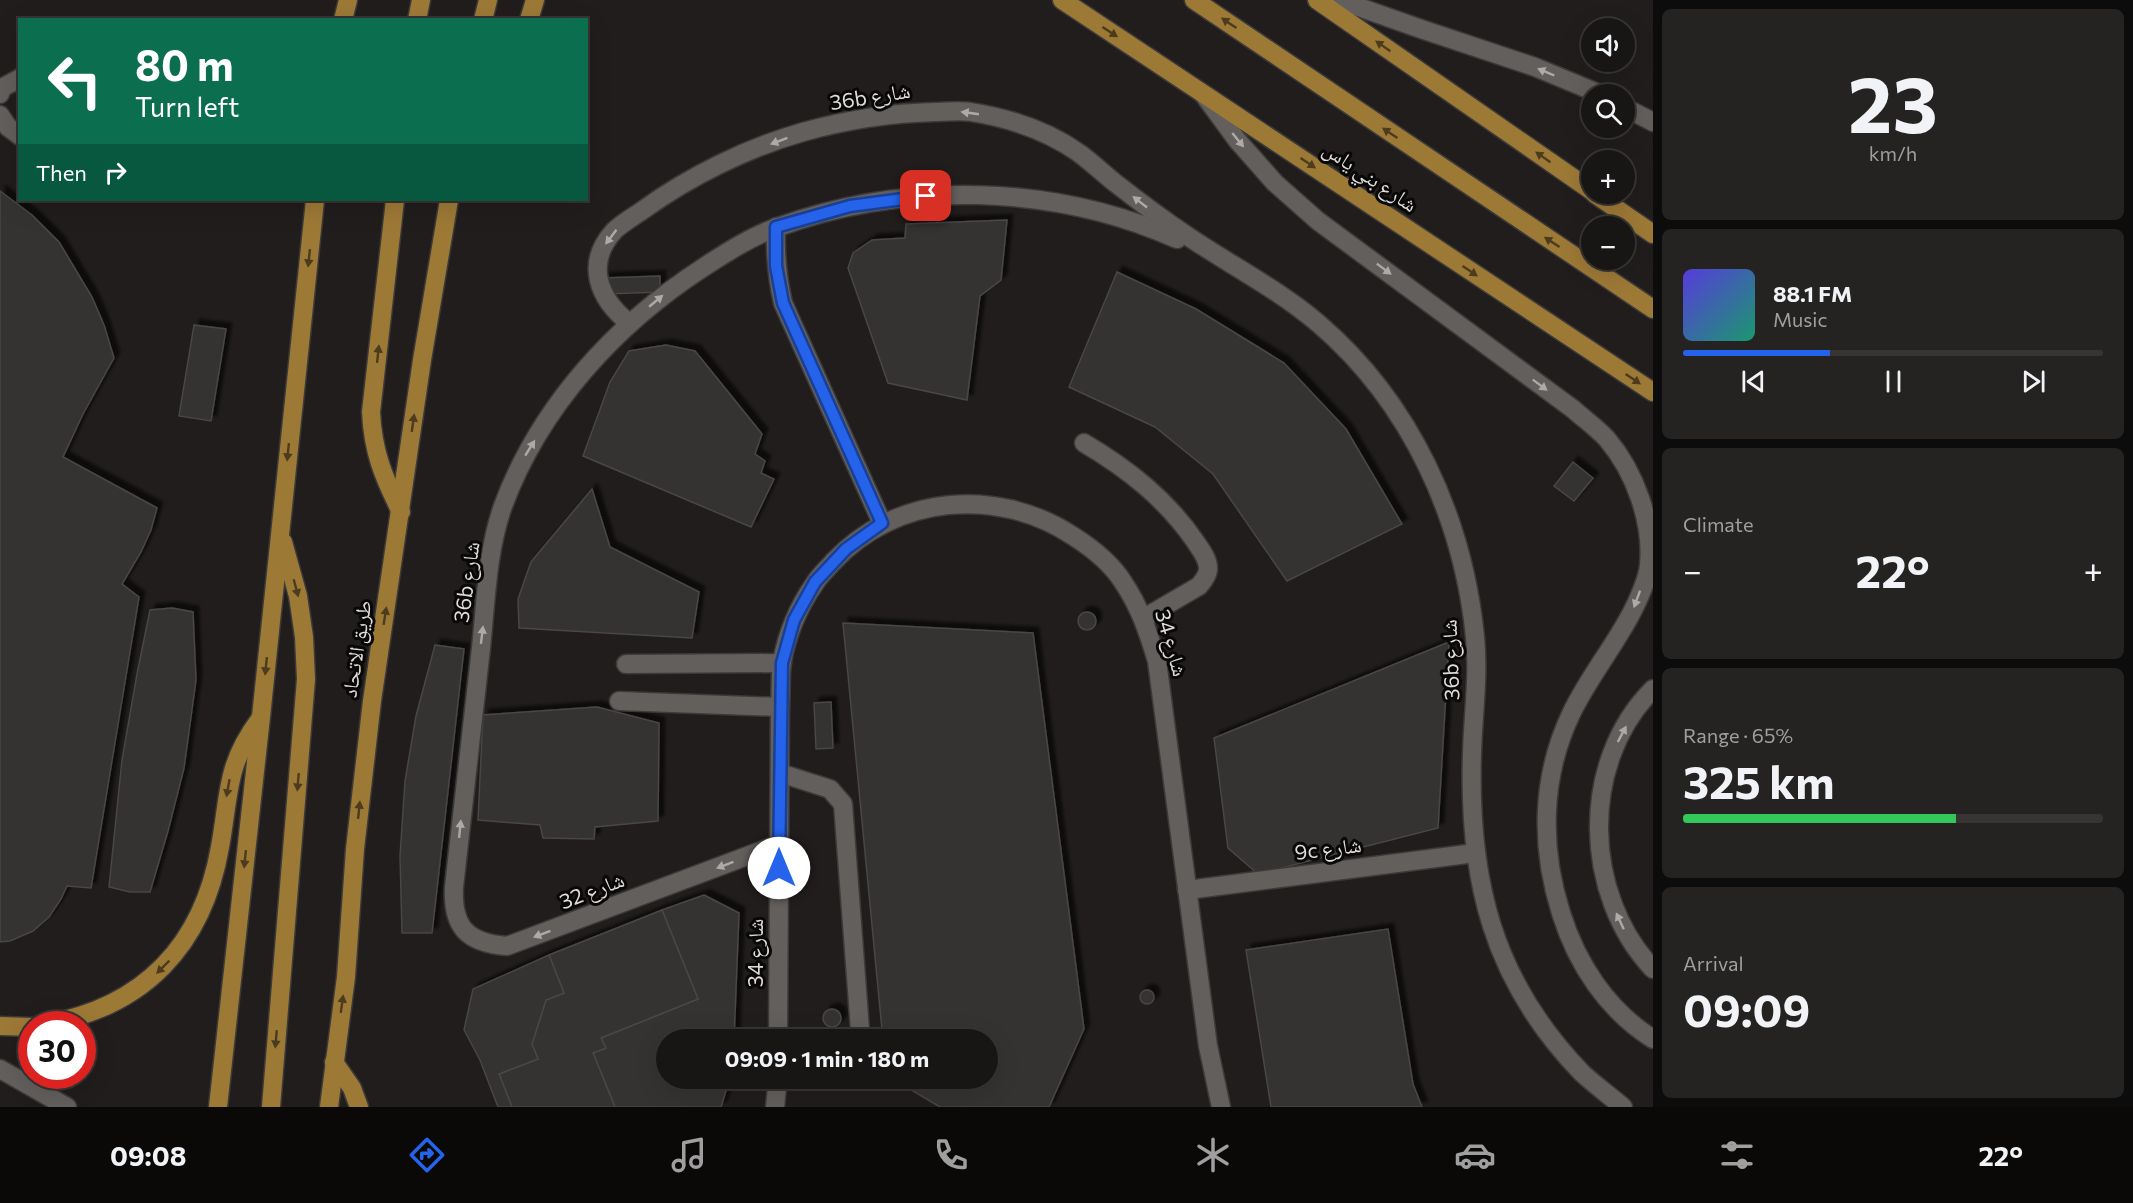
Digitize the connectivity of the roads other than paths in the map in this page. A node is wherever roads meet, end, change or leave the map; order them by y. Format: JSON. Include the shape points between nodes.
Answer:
{"nodes":[{"id":1,"x":348,"y":0,"type":"edge"},
{"id":2,"x":421,"y":0,"type":"edge"},
{"id":3,"x":488,"y":0,"type":"edge"},
{"id":4,"x":536,"y":0,"type":"edge"},
{"id":5,"x":1062,"y":0,"type":"edge"},
{"id":6,"x":1194,"y":0,"type":"edge"},
{"id":7,"x":1317,"y":0,"type":"edge"},
{"id":8,"x":1339,"y":0,"type":"edge"},
{"id":9,"x":344,"y":18,"type":"edge"},
{"id":10,"x":417,"y":18,"type":"edge"},
{"id":11,"x":484,"y":18,"type":"edge"},
{"id":12,"x":530,"y":18,"type":"edge"},
{"id":13,"x":18,"y":79,"type":"edge"},
{"id":14,"x":1581,"y":86,"type":"edge"},
{"id":15,"x":1,"y":89,"type":"edge"},
{"id":16,"x":1203,"y":93,"type":"junction"},
{"id":17,"x":1635,"y":113,"type":"edge"},
{"id":18,"x":0,"y":115,"type":"edge"},
{"id":19,"x":1653,"y":122,"type":"edge"},
{"id":20,"x":18,"y":135,"type":"edge"},
{"id":21,"x":1581,"y":183,"type":"edge"},
{"id":22,"x":315,"y":201,"type":"edge"},
{"id":23,"x":395,"y":201,"type":"edge"},
{"id":24,"x":449,"y":201,"type":"edge"},
{"id":25,"x":1610,"y":204,"type":"edge"},
{"id":26,"x":776,"y":227,"type":"junction"},
{"id":27,"x":1653,"y":234,"type":"edge"},
{"id":28,"x":1222,"y":259,"type":"junction"},
{"id":29,"x":1653,"y":309,"type":"edge"},
{"id":30,"x":629,"y":323,"type":"junction"},
{"id":31,"x":1653,"y":392,"type":"edge"},
{"id":32,"x":1084,"y":443,"type":"dead end"},
{"id":33,"x":401,"y":512,"type":"junction"},
{"id":34,"x":882,"y":523,"type":"junction"},
{"id":35,"x":280,"y":531,"type":"junction"},
{"id":36,"x":1144,"y":618,"type":"junction"},
{"id":37,"x":782,"y":663,"type":"junction"},
{"id":38,"x":626,"y":664,"type":"dead end"},
{"id":39,"x":1653,"y":689,"type":"edge"},
{"id":40,"x":619,"y":701,"type":"dead end"},
{"id":41,"x":780,"y":707,"type":"junction"},
{"id":42,"x":261,"y":717,"type":"junction"},
{"id":43,"x":780,"y":773,"type":"junction"},
{"id":44,"x":779,"y":844,"type":"junction"},
{"id":45,"x":1474,"y":853,"type":"junction"},
{"id":46,"x":454,"y":887,"type":"joint"},
{"id":47,"x":1187,"y":890,"type":"junction"},
{"id":48,"x":1653,"y":969,"type":"edge"},
{"id":49,"x":92,"y":1011,"type":"edge"},
{"id":50,"x":0,"y":1026,"type":"edge"},
{"id":51,"x":18,"y":1027,"type":"edge"},
{"id":52,"x":778,"y":1029,"type":"edge"},
{"id":53,"x":860,"y":1029,"type":"edge"},
{"id":54,"x":1653,"y":1039,"type":"edge"},
{"id":55,"x":334,"y":1062,"type":"junction"},
{"id":56,"x":0,"y":1069,"type":"edge"},
{"id":57,"x":779,"y":1089,"type":"edge"},
{"id":58,"x":780,"y":1105,"type":"edge"},
{"id":59,"x":67,"y":1107,"type":"edge"},
{"id":60,"x":218,"y":1107,"type":"edge"},
{"id":61,"x":271,"y":1107,"type":"edge"},
{"id":62,"x":329,"y":1107,"type":"edge"},
{"id":63,"x":359,"y":1107,"type":"edge"},
{"id":64,"x":1221,"y":1107,"type":"edge"},
{"id":65,"x":1623,"y":1107,"type":"edge"}],
"edges":[{"from":1,"to":9,"type":"main road"},
{"from":2,"to":10,"type":"main road"},
{"from":3,"to":11,"type":"main road"},
{"from":4,"to":12,"type":"main road"},
{"from":5,"to":16,"type":"main road","name":"شارع بني ياس","one_way":true},
{"from":29,"to":6,"type":"main road","one_way":true},
{"from":21,"to":7,"type":"main road","one_way":true},
{"from":14,"to":8,"type":"street","one_way":true},
{"from":13,"to":15,"type":"street"},
{"from":16,"to":31,"type":"main road","name":"شارع بني ياس","one_way":true},
{"from":16,"to":54,"type":"street","one_way":true,"via":[[1275,183],[1318,221],[1573,409],[1607,439],[1632,478],[1648,521],[1649,567],[1633,611],[1571,713],[1548,788],[1546,827],[1549,866],[1570,941],[1588,975],[1613,1005]]},
{"from":17,"to":19,"type":"street"},
{"from":18,"to":20,"type":"street"},
{"from":22,"to":35,"type":"main road","one_way":true},
{"from":33,"to":23,"type":"main road","one_way":true,"via":[[378,461],[371,412]]},
{"from":33,"to":24,"type":"main road","name":"طريق الاتحاد","one_way":true},
{"from":25,"to":27,"type":"main road"},
{"from":26,"to":28,"type":"street","name":"36b شارع","via":[[850,206],[926,196],[1003,196],[1078,207],[1152,228]]},
{"from":30,"to":26,"type":"street","name":"36b شارع","one_way":true,"via":[[674,286]]},
{"from":26,"to":34,"type":"street","via":[[777,279],[783,303]]},
{"from":28,"to":30,"type":"street","name":"36b شارع","one_way":true,"via":[[1147,208],[1076,151],[1024,125],[968,111],[911,112],[855,119],[800,133],[746,153],[653,202],[615,230],[603,248],[598,269],[601,291],[612,310]]},
{"from":28,"to":45,"type":"street","name":"36b شارع","via":[[1275,289],[1322,326],[1364,369],[1400,417],[1430,469],[1453,524],[1468,582],[1476,642]]},
{"from":46,"to":30,"type":"street","name":"36b شارع","one_way":true,"via":[[489,562],[503,508],[525,457],[554,409],[589,364]]},
{"from":32,"to":36,"type":"street","via":[[1121,466],[1163,501],[1207,561],[1208,570],[1199,586]]},
{"from":55,"to":33,"type":"main road","name":"طريق الاتحاد","one_way":true,"via":[[346,977],[355,849],[372,701]]},
{"from":34,"to":36,"type":"street","name":"شارع 34","via":[[924,508],[968,503],[1012,508],[1044,519],[1092,548],[1122,580]]},
{"from":34,"to":37,"type":"street","name":"شارع 34","via":[[846,549],[815,582],[794,620]]},
{"from":35,"to":42,"type":"main road","one_way":true},
{"from":35,"to":61,"type":"main road","one_way":true,"via":[[298,596],[306,679]]},
{"from":36,"to":47,"type":"street","name":"شارع 34","via":[[1157,661]]},
{"from":37,"to":38,"type":"street"},
{"from":37,"to":41,"type":"street","name":"شارع 34"},
{"from":48,"to":39,"type":"street","one_way":true,"via":[[1630,942],[1604,880],[1598,816],[1603,780],[1614,748]]},
{"from":40,"to":41,"type":"street"},
{"from":41,"to":43,"type":"street","name":"شارع 34"},
{"from":42,"to":49,"type":"main road","one_way":true,"via":[[247,736],[229,779],[216,871],[187,939],[159,972],[125,998]]},
{"from":42,"to":60,"type":"main road","one_way":true},
{"from":43,"to":44,"type":"street","name":"شارع 34"},
{"from":43,"to":53,"type":"street","via":[[830,789],[843,804]]},
{"from":44,"to":46,"type":"street","name":"شارع 32","one_way":true,"via":[[507,946],[488,945],[471,937],[459,923],[453,905]]},
{"from":44,"to":52,"type":"street","name":"شارع 34"},
{"from":45,"to":47,"type":"street","name":"9c شارع"},
{"from":45,"to":65,"type":"street","name":"36b شارع","via":[[1484,903],[1500,951],[1522,996],[1551,1038],[1585,1076]]},
{"from":47,"to":64,"type":"street","name":"شارع 34","via":[[1208,1046]]},
{"from":50,"to":51,"type":"main road"},
{"from":55,"to":62,"type":"main road","name":"طريق الاتحاد"},
{"from":55,"to":63,"type":"main road","via":[[352,1088]]},
{"from":56,"to":59,"type":"street"},
{"from":57,"to":58,"type":"street"}]}
